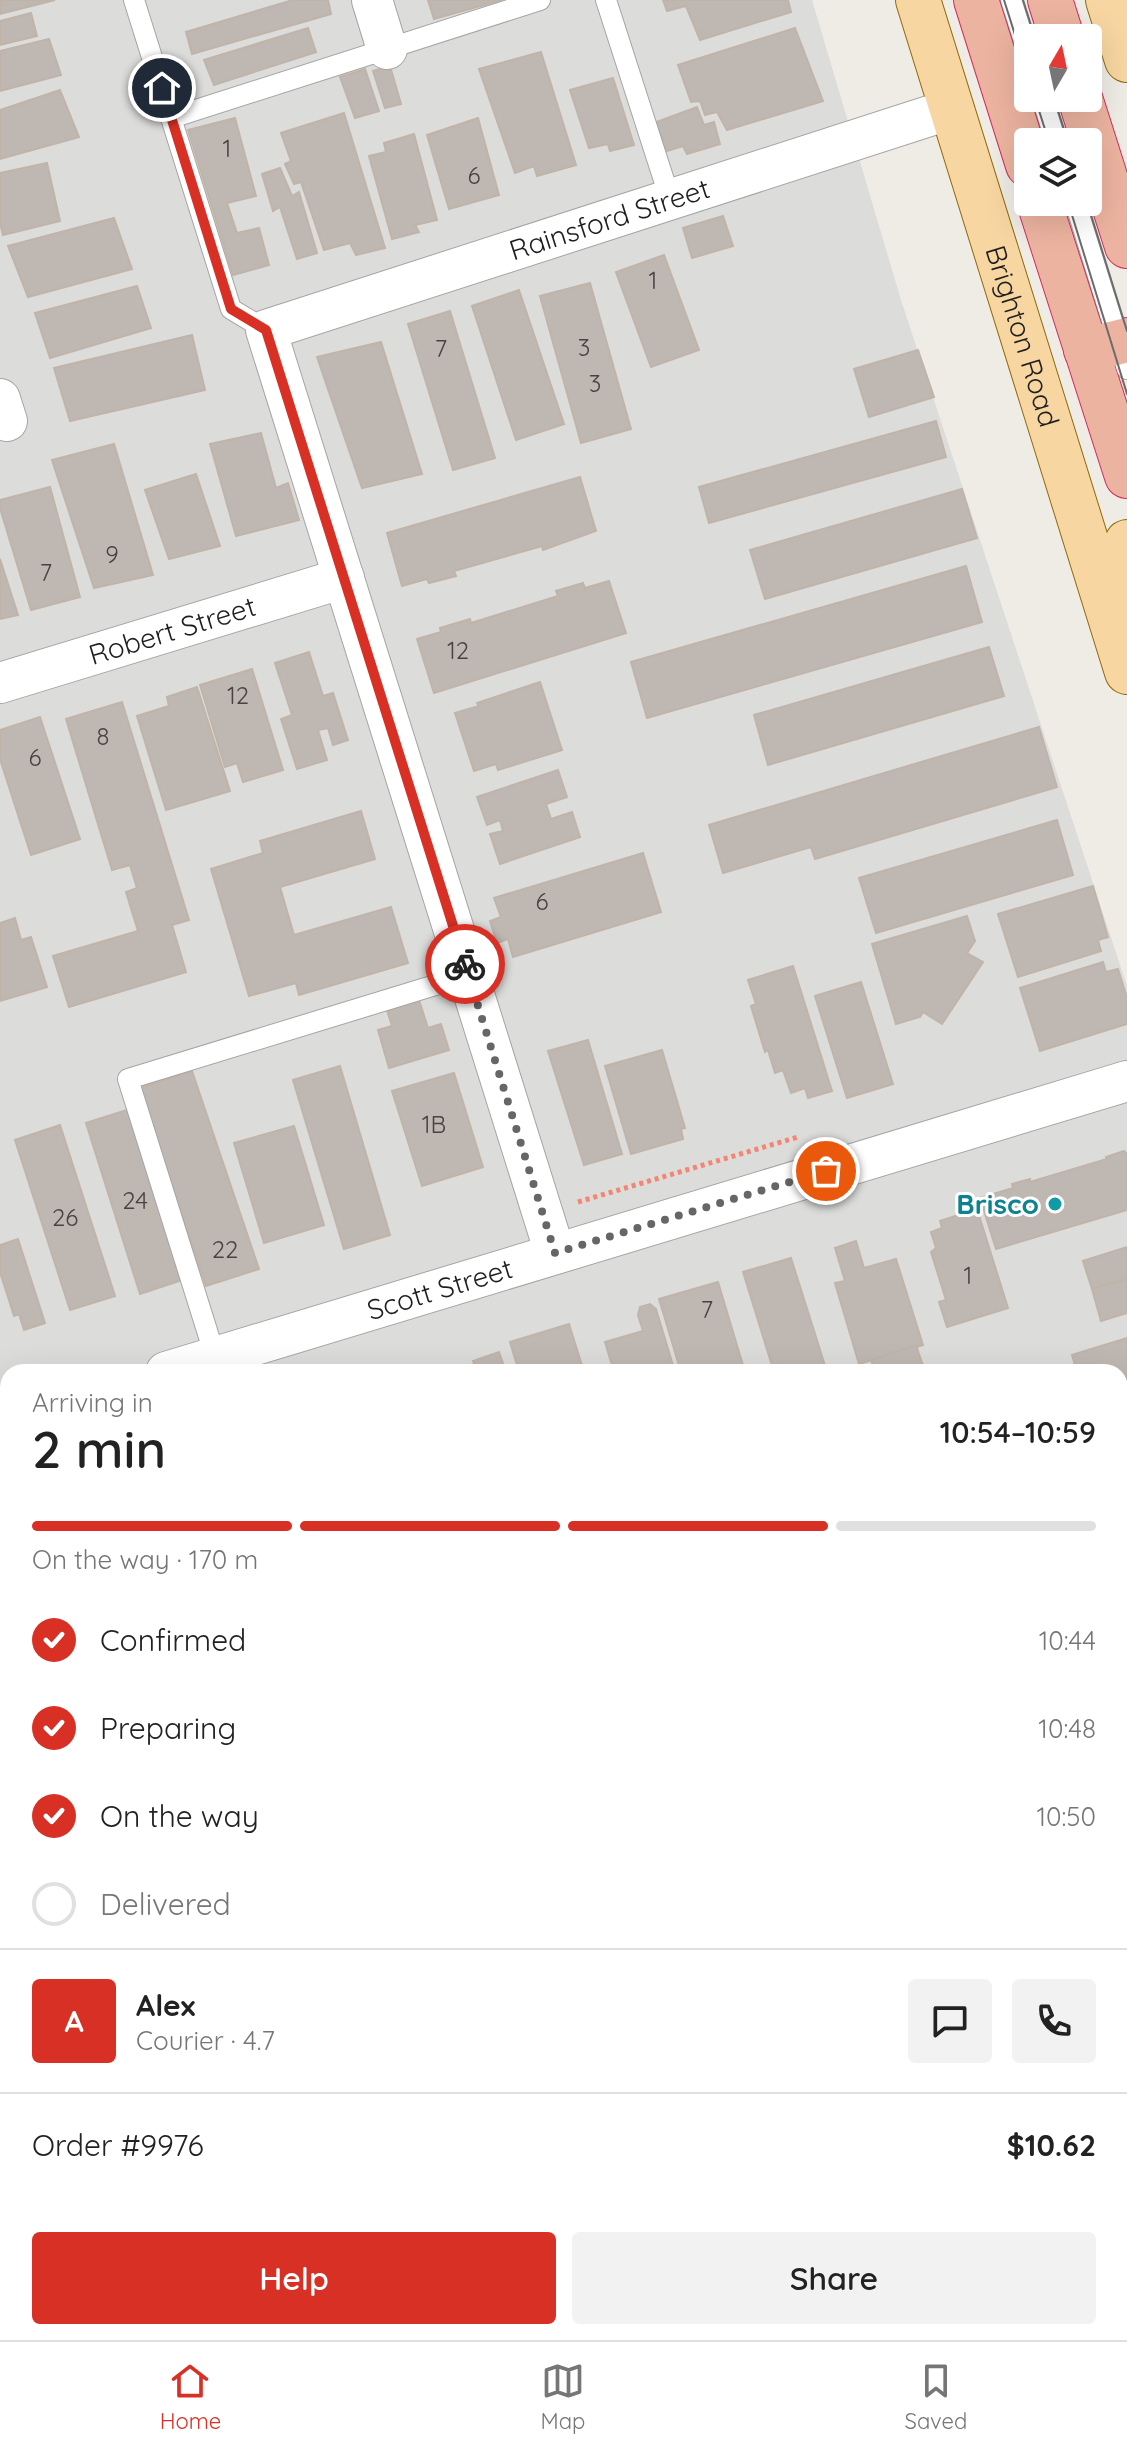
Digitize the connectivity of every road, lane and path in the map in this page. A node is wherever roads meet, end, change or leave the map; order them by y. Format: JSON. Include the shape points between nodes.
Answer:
{"nodes":[{"id":1,"x":134,"y":0,"type":"edge"},
{"id":2,"x":372,"y":0,"type":"edge"},
{"id":3,"x":540,"y":0,"type":"edge"},
{"id":4,"x":606,"y":0,"type":"edge"},
{"id":5,"x":918,"y":0,"type":"edge"},
{"id":6,"x":976,"y":0,"type":"edge"},
{"id":7,"x":1011,"y":0,"type":"edge"},
{"id":8,"x":1050,"y":0,"type":"edge"},
{"id":9,"x":1108,"y":0,"type":"edge"},
{"id":10,"x":1019,"y":24,"type":"edge"},
{"id":11,"x":1058,"y":24,"type":"edge"},
{"id":12,"x":387,"y":49,"type":"junction"},
{"id":13,"x":1127,"y":60,"type":"edge"},
{"id":14,"x":951,"y":109,"type":"junction"},
{"id":15,"x":1084,"y":112,"type":"edge"},
{"id":16,"x":171,"y":118,"type":"junction"},
{"id":17,"x":1016,"y":128,"type":"edge"},
{"id":18,"x":670,"y":199,"type":"junction"},
{"id":19,"x":1046,"y":216,"type":"edge"},
{"id":20,"x":1079,"y":216,"type":"edge"},
{"id":21,"x":1127,"y":246,"type":"edge"},
{"id":22,"x":1011,"y":295,"type":"junction"},
{"id":23,"x":266,"y":330,"type":"junction"},
{"id":24,"x":1115,"y":350,"type":"edge"},
{"id":25,"x":1127,"y":476,"type":"edge"},
{"id":26,"x":1127,"y":542,"type":"edge"},
{"id":27,"x":344,"y":578,"type":"junction"},
{"id":28,"x":1113,"y":628,"type":"junction"},
{"id":29,"x":1127,"y":672,"type":"edge"},
{"id":30,"x":0,"y":683,"type":"edge"},
{"id":31,"x":468,"y":975,"type":"junction"},
{"id":32,"x":1127,"y":1081,"type":"edge"},
{"id":33,"x":555,"y":1253,"type":"junction"},
{"id":34,"x":215,"y":1356,"type":"junction"},
{"id":35,"x":190,"y":1364,"type":"edge"}],
"edges":[{"from":1,"to":16,"type":"lane"},
{"from":2,"to":12,"type":"street"},
{"from":3,"to":12,"type":"lane"},
{"from":4,"to":18,"type":"lane"},
{"from":5,"to":14,"type":"main road","name":"Brighton Road"},
{"from":6,"to":17,"type":"highway"},
{"from":7,"to":10,"type":"lane"},
{"from":8,"to":11,"type":"highway"},
{"from":9,"to":13,"type":"main road"},
{"from":12,"to":16,"type":"lane"},
{"from":14,"to":18,"type":"street","name":"Rainsford Street"},
{"from":14,"to":22,"type":"main road","name":"Brighton Road"},
{"from":15,"to":21,"type":"highway"},
{"from":16,"to":23,"type":"lane","via":[[231,309]]},
{"from":18,"to":23,"type":"street","name":"Rainsford Street"},
{"from":19,"to":24,"type":"highway","name":"Brighton Road"},
{"from":20,"to":24,"type":"lane"},
{"from":22,"to":24,"type":"main road","via":[[1070,346]]},
{"from":22,"to":28,"type":"main road","name":"Brighton Road"},
{"from":23,"to":27,"type":"street"},
{"from":24,"to":25,"type":"highway","name":"Brighton Road"},
{"from":26,"to":28,"type":"main road"},
{"from":27,"to":30,"type":"street","name":"Robert Street"},
{"from":27,"to":31,"type":"street"},
{"from":28,"to":29,"type":"main road","name":"Brighton Road"},
{"from":31,"to":33,"type":"street"},
{"from":31,"to":34,"type":"lane","via":[[128,1079]]},
{"from":32,"to":33,"type":"street","name":"Scott Street"},
{"from":33,"to":34,"type":"street","name":"Scott Street"},
{"from":34,"to":35,"type":"street","name":"Scott Street"}]}
